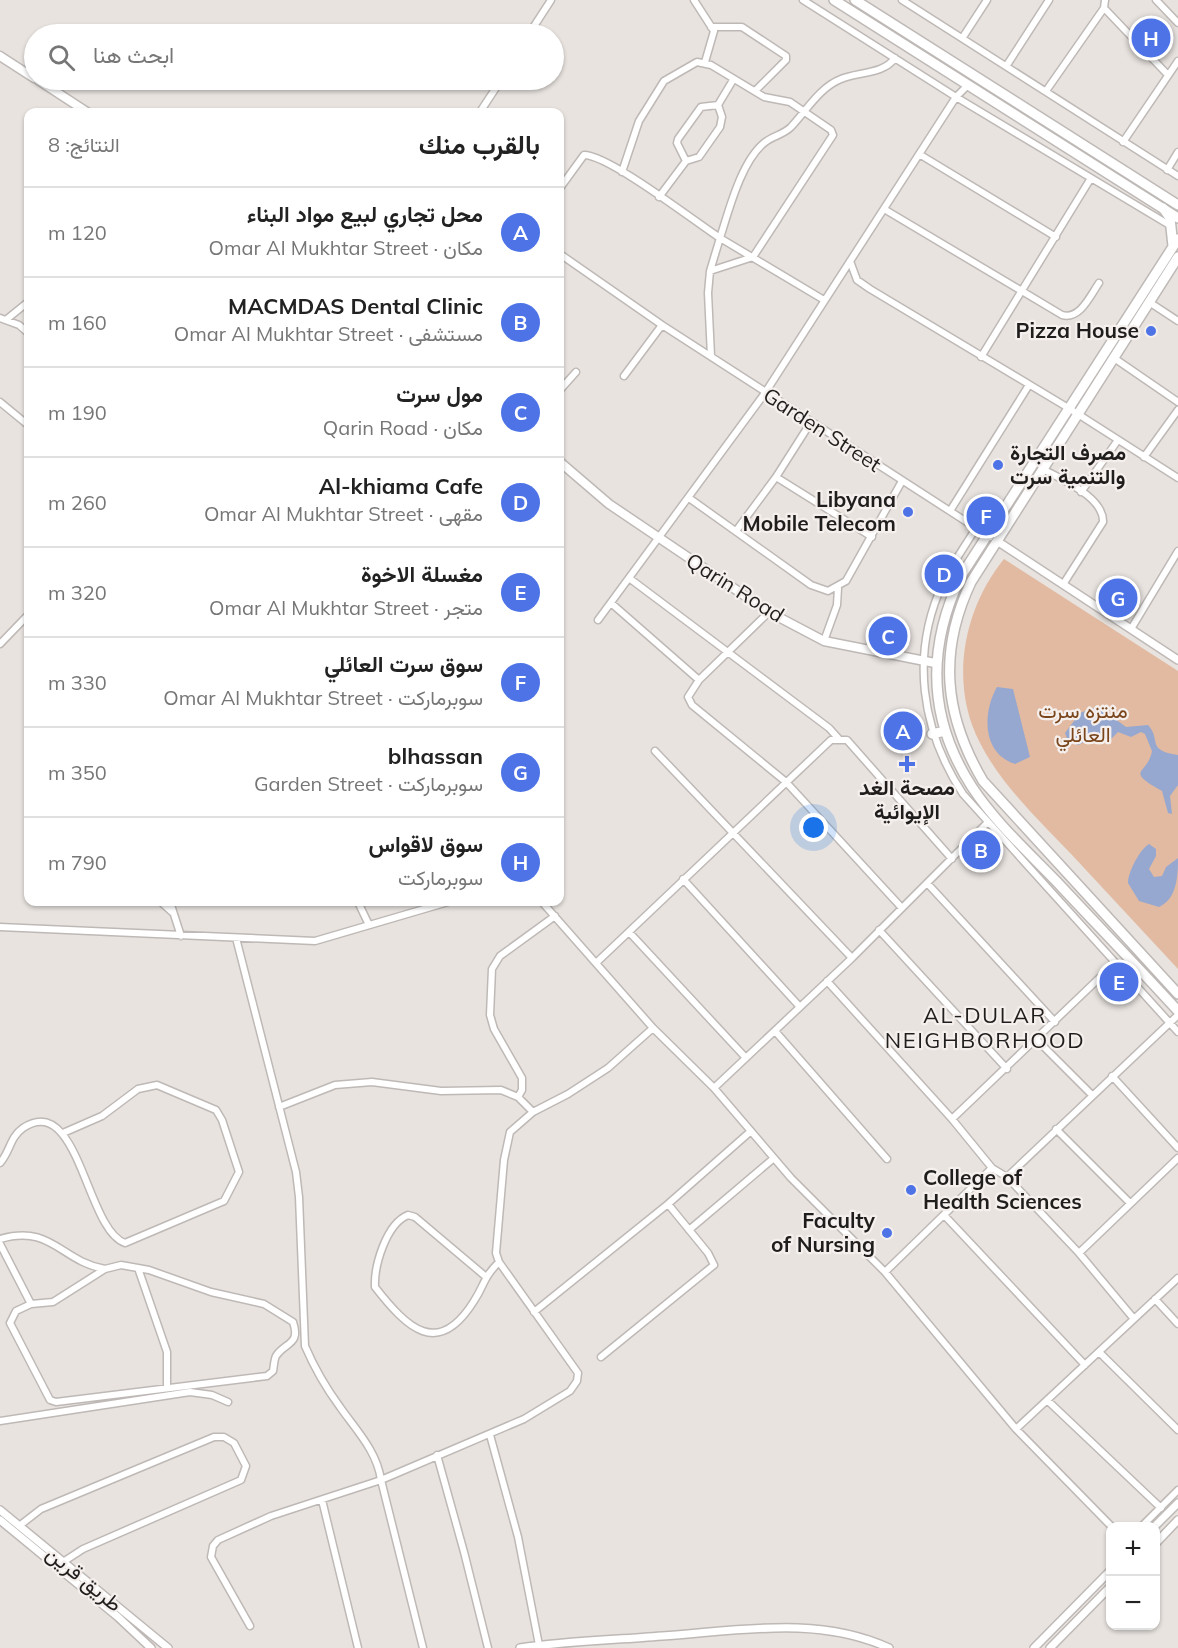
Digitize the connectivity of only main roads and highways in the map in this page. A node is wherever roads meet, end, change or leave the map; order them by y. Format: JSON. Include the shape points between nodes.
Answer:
{"nodes":[{"id":1,"x":834,"y":0,"type":"edge"},
{"id":2,"x":855,"y":0,"type":"edge"},
{"id":3,"x":0,"y":56,"type":"edge"},
{"id":4,"x":24,"y":71,"type":"edge"},
{"id":5,"x":53,"y":90,"type":"edge"},
{"id":6,"x":81,"y":108,"type":"edge"},
{"id":7,"x":1176,"y":203,"type":"edge"},
{"id":8,"x":1163,"y":208,"type":"junction"},
{"id":9,"x":1178,"y":218,"type":"edge"},
{"id":10,"x":1176,"y":242,"type":"edge"},
{"id":11,"x":1178,"y":257,"type":"edge"},
{"id":12,"x":1074,"y":411,"type":"junction"},
{"id":13,"x":1040,"y":454,"type":"junction"},
{"id":14,"x":1049,"y":459,"type":"junction"},
{"id":15,"x":564,"y":465,"type":"edge"},
{"id":16,"x":942,"y":585,"type":"road end"},
{"id":17,"x":956,"y":588,"type":"junction"},
{"id":18,"x":936,"y":663,"type":"junction"},
{"id":19,"x":945,"y":731,"type":"junction"},
{"id":20,"x":932,"y":734,"type":"road end"},
{"id":21,"x":1178,"y":994,"type":"edge"},
{"id":22,"x":1178,"y":1011,"type":"edge"}],
"edges":[{"from":1,"to":8,"type":"main road"},
{"from":2,"to":7,"type":"main road"},
{"from":3,"to":4,"type":"main road"},
{"from":5,"to":6,"type":"main road"},
{"from":8,"to":9,"type":"main road"},
{"from":8,"to":10,"type":"main road"},
{"from":10,"to":12,"type":"main road"},
{"from":11,"to":12,"type":"main road","via":[[1114,358]]},
{"from":12,"to":13,"type":"main road"},
{"from":12,"to":14,"type":"main road"},
{"from":13,"to":14,"type":"main road"},
{"from":13,"to":17,"type":"main road"},
{"from":14,"to":21,"type":"main road","via":[[959,607],[949,665],[956,726],[968,756],[1004,807]]},
{"from":15,"to":18,"type":"main road","name":"Qarin Road","via":[[609,504],[769,612],[824,641]]},
{"from":16,"to":17,"type":"main road"},
{"from":17,"to":18,"type":"main road","via":[[940,630]]},
{"from":18,"to":19,"type":"main road"},
{"from":19,"to":20,"type":"main road"},
{"from":19,"to":22,"type":"main road","via":[[968,780],[995,815]]}]}
